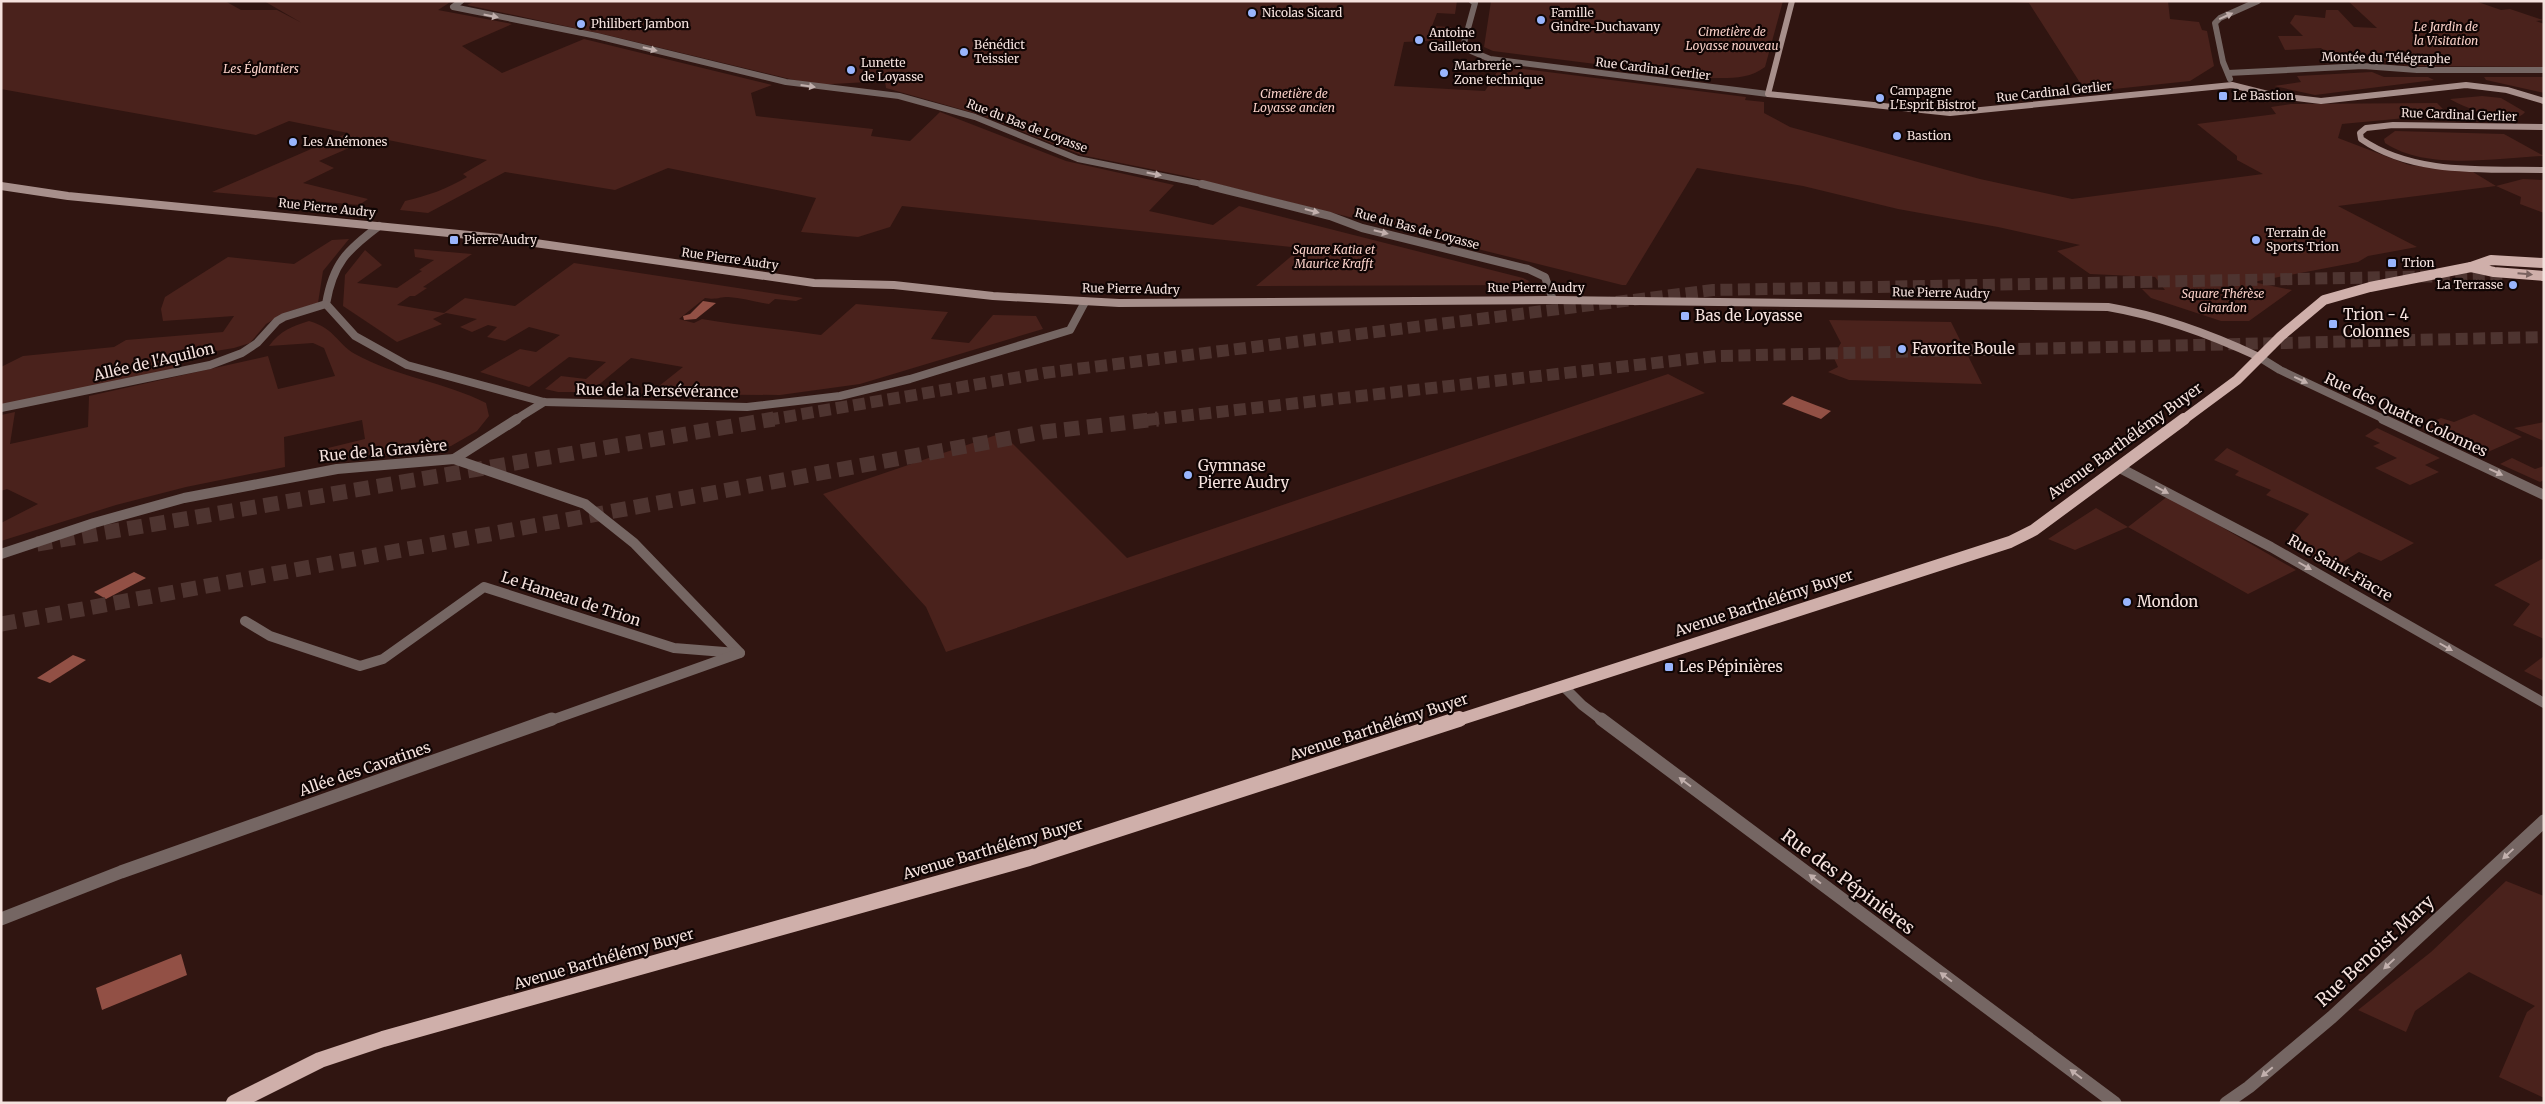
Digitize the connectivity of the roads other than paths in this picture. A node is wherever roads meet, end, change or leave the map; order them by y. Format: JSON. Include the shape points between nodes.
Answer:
{"nodes":[{"id":1,"x":461,"y":1,"type":"edge"},
{"id":2,"x":1472,"y":1,"type":"edge"},
{"id":3,"x":1792,"y":1,"type":"edge"},
{"id":4,"x":2258,"y":1,"type":"edge"},
{"id":5,"x":2544,"y":70,"type":"edge"},
{"id":6,"x":2228,"y":74,"type":"junction"},
{"id":7,"x":2232,"y":85,"type":"junction"},
{"id":8,"x":1768,"y":94,"type":"junction"},
{"id":9,"x":2544,"y":101,"type":"edge"},
{"id":10,"x":2544,"y":128,"type":"edge"},
{"id":11,"x":2544,"y":170,"type":"edge"},
{"id":12,"x":1,"y":186,"type":"edge"},
{"id":13,"x":379,"y":226,"type":"junction"},
{"id":14,"x":2544,"y":261,"type":"edge"},
{"id":15,"x":2471,"y":267,"type":"junction"},
{"id":16,"x":2544,"y":276,"type":"edge"},
{"id":17,"x":1553,"y":300,"type":"junction"},
{"id":18,"x":1085,"y":302,"type":"junction"},
{"id":19,"x":326,"y":304,"type":"junction"},
{"id":20,"x":2259,"y":357,"type":"junction"},
{"id":21,"x":544,"y":402,"type":"junction"},
{"id":22,"x":1,"y":408,"type":"edge"},
{"id":23,"x":454,"y":459,"type":"junction"},
{"id":24,"x":2118,"y":467,"type":"junction"},
{"id":25,"x":2544,"y":495,"type":"edge"},
{"id":26,"x":1,"y":554,"type":"edge"},
{"id":27,"x":245,"y":621,"type":"dead end"},
{"id":28,"x":740,"y":653,"type":"junction"},
{"id":29,"x":1564,"y":686,"type":"junction"},
{"id":30,"x":2544,"y":702,"type":"edge"},
{"id":31,"x":2544,"y":821,"type":"edge"},
{"id":32,"x":1,"y":919,"type":"edge"},
{"id":33,"x":234,"y":1103,"type":"edge"},
{"id":34,"x":2115,"y":1103,"type":"edge"},
{"id":35,"x":2226,"y":1103,"type":"edge"}],
"edges":[{"from":1,"to":17,"type":"street","name":"Rue du Bas de Loyasse","one_way":true,"via":[[453,7],[597,36],[786,82],[898,96],[975,116],[1078,159],[1216,187],[1330,216],[1362,228],[1533,270],[1544,277]]},
{"from":2,"to":8,"type":"street","name":"Rue Cardinal Gerlier","via":[[1475,3],[1464,43],[1471,51],[1490,59]]},
{"from":3,"to":8,"type":"street"},
{"from":6,"to":4,"type":"street","one_way":true,"via":[[2215,23]]},
{"from":5,"to":6,"type":"street","name":"Montée du Télégraphe","via":[[2417,70],[2363,66]]},
{"from":6,"to":7,"type":"street"},
{"from":7,"to":8,"type":"street","name":"Rue Cardinal Gerlier","via":[[1950,113]]},
{"from":7,"to":9,"type":"street","name":"Rue Cardinal Gerlier","via":[[2272,95],[2321,101],[2466,85],[2507,90]]},
{"from":10,"to":11,"type":"street","name":"Rue Cardinal Gerlier","via":[[2393,125],[2366,128],[2360,133],[2361,139],[2380,152],[2417,162]]},
{"from":12,"to":13,"type":"street","name":"Rue Pierre Audry","via":[[68,196]]},
{"from":13,"to":18,"type":"street","name":"Rue Pierre Audry","via":[[500,238],[814,283],[913,287]]},
{"from":13,"to":19,"type":"street","via":[[351,247],[330,280]]},
{"from":14,"to":15,"type":"main road","name":"Avenue Barthélémy Buyer","via":[[2491,260]]},
{"from":15,"to":16,"type":"main road","one_way":true},
{"from":15,"to":20,"type":"main road","name":"Avenue Barthélémy Buyer","via":[[2370,287],[2324,300]]},
{"from":17,"to":18,"type":"street","name":"Rue Pierre Audry"},
{"from":17,"to":20,"type":"street","name":"Rue Pierre Audry","via":[[2108,307],[2158,316],[2216,336]]},
{"from":18,"to":21,"type":"street","name":"Rue de la Persévérance","via":[[1070,330],[910,379],[840,396],[747,407]]},
{"from":19,"to":21,"type":"street","name":"Rue de la Persévérance","via":[[355,336],[406,365]]},
{"from":19,"to":22,"type":"street","name":"Allée de l'Aquilon","via":[[284,317],[242,353],[210,365]]},
{"from":20,"to":24,"type":"main road","name":"Avenue Barthélémy Buyer","via":[[2237,380]]},
{"from":20,"to":25,"type":"street","name":"Rue des Quatre Colonnes","one_way":true,"via":[[2280,370]]},
{"from":21,"to":23,"type":"street"},
{"from":23,"to":26,"type":"street","name":"Rue de la Gravière","via":[[337,468],[220,490],[94,523]]},
{"from":23,"to":28,"type":"street","name":"Rue de la Gravière","via":[[585,504],[634,543]]},
{"from":24,"to":29,"type":"main road","name":"Avenue Barthélémy Buyer","via":[[2034,530],[2010,542]]},
{"from":24,"to":30,"type":"street","name":"Rue Saint-Fiacre","one_way":true,"via":[[2271,547]]},
{"from":27,"to":28,"type":"street","name":"Le Hameau de Trion","via":[[270,636],[360,666],[383,659],[484,587],[674,648]]},
{"from":28,"to":32,"type":"street","name":"Allée des Cavatines","via":[[121,872]]},
{"from":29,"to":33,"type":"main road","name":"Avenue Barthélémy Buyer","via":[[1029,858],[383,1039],[320,1060]]},
{"from":34,"to":29,"type":"street","name":"Rue des Pépinières","one_way":true,"via":[[1582,705]]},
{"from":31,"to":35,"type":"street","name":"Rue Benoist Mary","one_way":true,"via":[[2332,1017]]}]}
